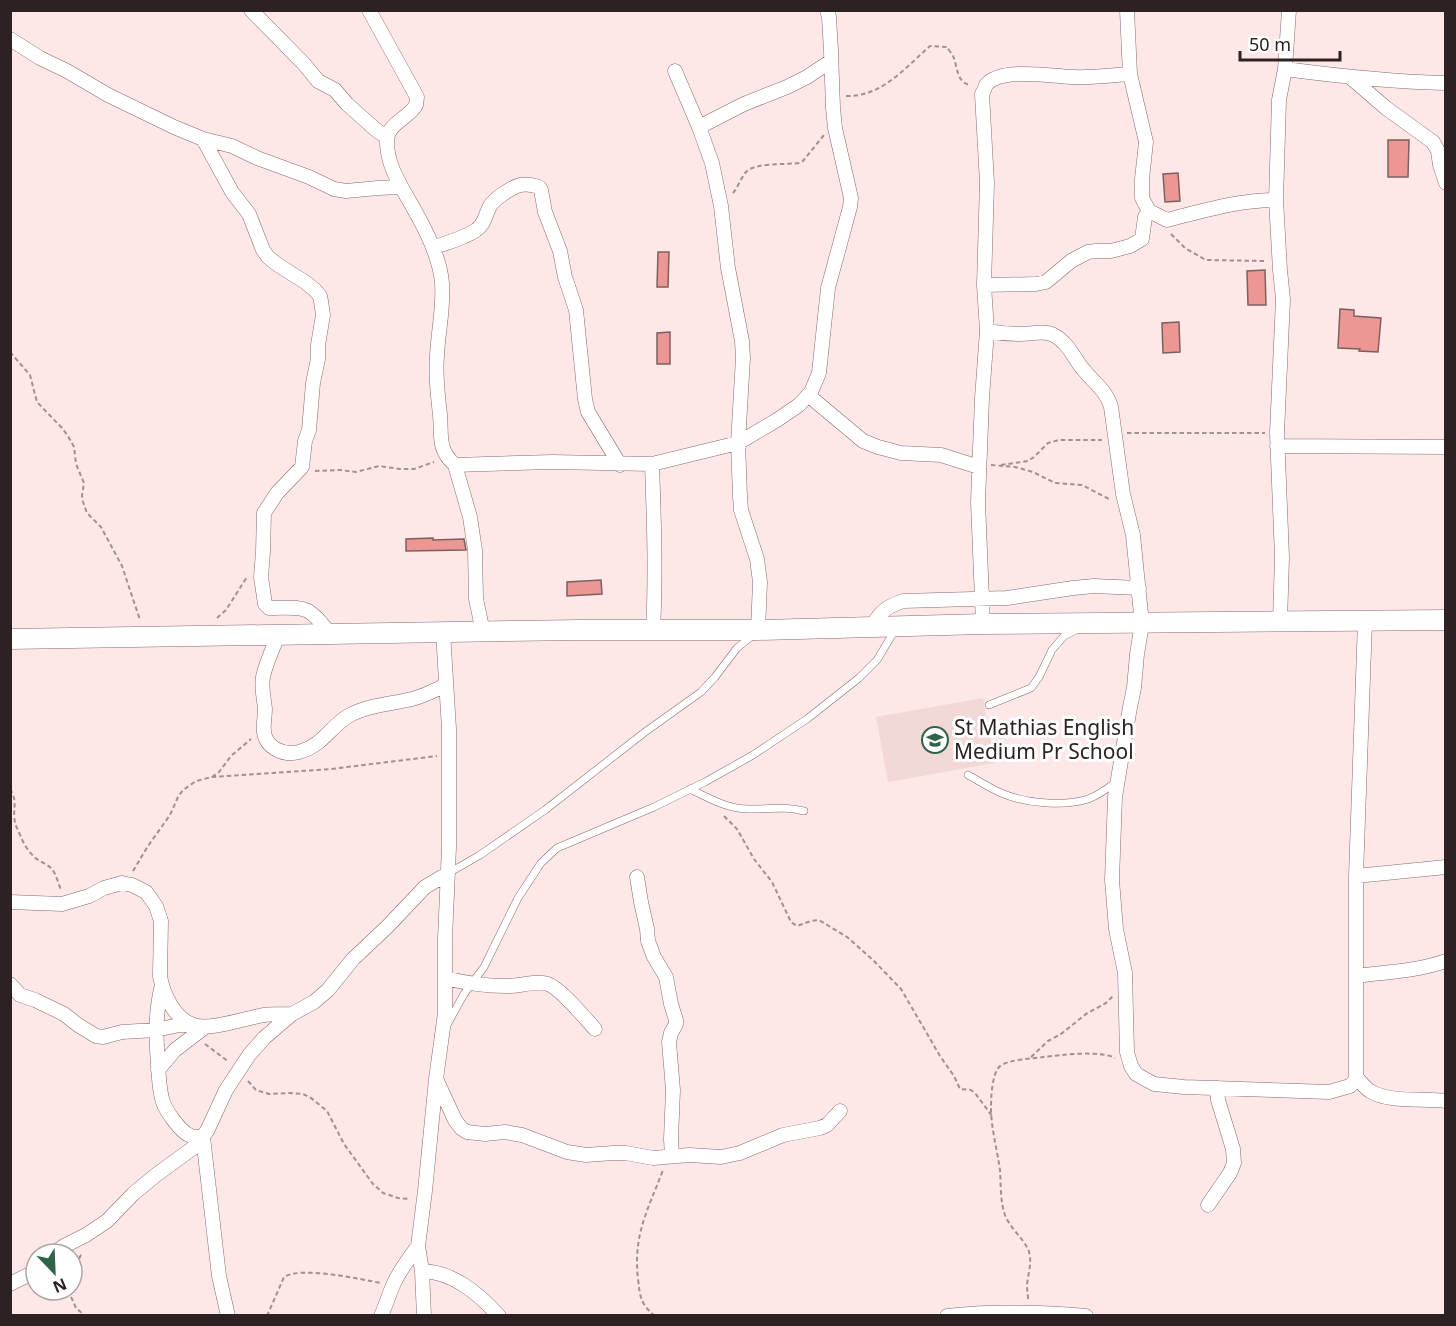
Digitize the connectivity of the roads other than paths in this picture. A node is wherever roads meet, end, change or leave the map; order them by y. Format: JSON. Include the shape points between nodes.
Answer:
{"nodes":[{"id":1,"x":251,"y":10,"type":"edge"},
{"id":2,"x":369,"y":10,"type":"edge"},
{"id":3,"x":826,"y":10,"type":"edge"},
{"id":4,"x":1127,"y":10,"type":"edge"},
{"id":5,"x":1289,"y":10,"type":"edge"},
{"id":6,"x":10,"y":39,"type":"edge"},
{"id":7,"x":831,"y":61,"type":"junction"},
{"id":8,"x":1285,"y":69,"type":"junction"},
{"id":9,"x":675,"y":71,"type":"dead end"},
{"id":10,"x":1130,"y":74,"type":"junction"},
{"id":11,"x":1350,"y":77,"type":"junction"},
{"id":12,"x":1446,"y":83,"type":"edge"},
{"id":13,"x":699,"y":127,"type":"junction"},
{"id":14,"x":387,"y":135,"type":"junction"},
{"id":15,"x":204,"y":139,"type":"junction"},
{"id":16,"x":1446,"y":183,"type":"edge"},
{"id":17,"x":400,"y":187,"type":"junction"},
{"id":18,"x":1276,"y":200,"type":"junction"},
{"id":19,"x":1151,"y":212,"type":"junction"},
{"id":20,"x":433,"y":248,"type":"junction"},
{"id":21,"x":984,"y":285,"type":"junction"},
{"id":22,"x":987,"y":331,"type":"junction"},
{"id":23,"x":808,"y":395,"type":"junction"},
{"id":24,"x":1277,"y":440,"type":"junction"},
{"id":25,"x":738,"y":442,"type":"junction"},
{"id":26,"x":1446,"y":447,"type":"edge"},
{"id":27,"x":452,"y":462,"type":"junction"},
{"id":28,"x":652,"y":464,"type":"junction"},
{"id":29,"x":620,"y":465,"type":"junction"},
{"id":30,"x":980,"y":465,"type":"junction"},
{"id":31,"x":1139,"y":588,"type":"junction"},
{"id":32,"x":982,"y":599,"type":"junction"},
{"id":33,"x":1446,"y":620,"type":"edge"},
{"id":34,"x":1365,"y":621,"type":"junction"},
{"id":35,"x":1280,"y":622,"type":"junction"},
{"id":36,"x":983,"y":624,"type":"junction"},
{"id":37,"x":1088,"y":624,"type":"junction"},
{"id":38,"x":1142,"y":624,"type":"junction"},
{"id":39,"x":898,"y":626,"type":"junction"},
{"id":40,"x":871,"y":627,"type":"junction"},
{"id":41,"x":653,"y":630,"type":"junction"},
{"id":42,"x":758,"y":630,"type":"junction"},
{"id":43,"x":483,"y":632,"type":"junction"},
{"id":44,"x":442,"y":633,"type":"junction"},
{"id":45,"x":279,"y":634,"type":"junction"},
{"id":46,"x":330,"y":634,"type":"junction"},
{"id":47,"x":10,"y":639,"type":"edge"},
{"id":48,"x":446,"y":685,"type":"junction"},
{"id":49,"x":989,"y":705,"type":"dead end"},
{"id":50,"x":968,"y":775,"type":"dead end"},
{"id":51,"x":1117,"y":782,"type":"junction"},
{"id":52,"x":690,"y":789,"type":"junction"},
{"id":53,"x":804,"y":811,"type":"dead end"},
{"id":54,"x":1446,"y":867,"type":"edge"},
{"id":55,"x":447,"y":874,"type":"junction"},
{"id":56,"x":1356,"y":876,"type":"junction"},
{"id":57,"x":638,"y":877,"type":"dead end"},
{"id":58,"x":10,"y":902,"type":"edge"},
{"id":59,"x":1446,"y":961,"type":"edge"},
{"id":60,"x":1356,"y":976,"type":"junction"},
{"id":61,"x":445,"y":978,"type":"junction"},
{"id":62,"x":10,"y":984,"type":"edge"},
{"id":63,"x":472,"y":984,"type":"junction"},
{"id":64,"x":162,"y":985,"type":"junction"},
{"id":65,"x":292,"y":1014,"type":"junction"},
{"id":66,"x":156,"y":1029,"type":"junction"},
{"id":67,"x":197,"y":1029,"type":"junction"},
{"id":68,"x":595,"y":1029,"type":"dead end"},
{"id":69,"x":443,"y":1033,"type":"junction"},
{"id":70,"x":158,"y":1070,"type":"junction"},
{"id":71,"x":1356,"y":1077,"type":"junction"},
{"id":72,"x":436,"y":1079,"type":"junction"},
{"id":73,"x":1217,"y":1088,"type":"junction"},
{"id":74,"x":1446,"y":1101,"type":"edge"},
{"id":75,"x":840,"y":1111,"type":"dead end"},
{"id":76,"x":203,"y":1137,"type":"junction"},
{"id":77,"x":670,"y":1156,"type":"junction"},
{"id":78,"x":1208,"y":1205,"type":"dead end"},
{"id":79,"x":73,"y":1242,"type":"edge"},
{"id":80,"x":418,"y":1246,"type":"junction"},
{"id":81,"x":422,"y":1270,"type":"junction"},
{"id":82,"x":24,"y":1277,"type":"edge"},
{"id":83,"x":10,"y":1284,"type":"edge"},
{"id":84,"x":228,"y":1316,"type":"edge"},
{"id":85,"x":381,"y":1316,"type":"edge"},
{"id":86,"x":424,"y":1316,"type":"edge"},
{"id":87,"x":499,"y":1316,"type":"edge"},
{"id":88,"x":947,"y":1316,"type":"edge"},
{"id":89,"x":1086,"y":1316,"type":"edge"}],
"edges":[{"from":1,"to":14,"type":"street","via":[[318,81],[335,90],[375,129]]},
{"from":2,"to":14,"type":"street","via":[[417,97],[416,105]]},
{"from":3,"to":7,"type":"street"},
{"from":4,"to":10,"type":"street"},
{"from":5,"to":8,"type":"street"},
{"from":6,"to":15,"type":"street","via":[[108,95]]},
{"from":7,"to":13,"type":"street","via":[[807,77]]},
{"from":7,"to":23,"type":"street","via":[[836,128],[851,198],[828,288],[819,373]]},
{"from":8,"to":11,"type":"street"},
{"from":8,"to":18,"type":"street","via":[[1279,100]]},
{"from":9,"to":13,"type":"street"},
{"from":10,"to":19,"type":"street","via":[[1146,142],[1142,198]]},
{"from":10,"to":21,"type":"street","via":[[1007,75],[987,84],[982,94],[987,183]]},
{"from":11,"to":12,"type":"street"},
{"from":11,"to":16,"type":"street","via":[[1433,142]]},
{"from":13,"to":25,"type":"street","via":[[721,206],[742,341]]},
{"from":14,"to":17,"type":"street"},
{"from":15,"to":17,"type":"street","via":[[232,146],[334,189]]},
{"from":15,"to":46,"type":"street","via":[[232,192],[249,214],[263,250],[278,266],[320,296],[323,315],[302,467],[264,513],[261,577],[269,608],[309,610]]},
{"from":17,"to":20,"type":"street"},
{"from":18,"to":19,"type":"street","via":[[1255,200],[1167,220]]},
{"from":18,"to":24,"type":"street","via":[[1283,299]]},
{"from":19,"to":21,"type":"street","via":[[1145,217],[1142,239],[1130,246],[1088,252],[1046,282]]},
{"from":20,"to":27,"type":"street","via":[[442,284],[436,377],[442,448]]},
{"from":20,"to":29,"type":"street","via":[[479,229],[489,206],[515,187],[539,187],[576,310],[588,412]]},
{"from":21,"to":22,"type":"street"},
{"from":22,"to":30,"type":"street"},
{"from":22,"to":31,"type":"street","via":[[1044,332],[1057,337],[1108,397]]},
{"from":23,"to":25,"type":"street","via":[[777,420]]},
{"from":23,"to":30,"type":"street","via":[[863,441],[901,453],[941,455]]},
{"from":24,"to":26,"type":"street"},
{"from":24,"to":35,"type":"street","via":[[1282,557]]},
{"from":25,"to":28,"type":"street"},
{"from":25,"to":42,"type":"street","via":[[741,510],[760,582]]},
{"from":27,"to":29,"type":"street"},
{"from":27,"to":43,"type":"street","via":[[470,517],[476,598]]},
{"from":28,"to":29,"type":"street"},
{"from":28,"to":41,"type":"street"},
{"from":30,"to":32,"type":"street"},
{"from":31,"to":32,"type":"street","via":[[1094,586]]},
{"from":31,"to":38,"type":"street"},
{"from":32,"to":36,"type":"street"},
{"from":32,"to":40,"type":"street","via":[[903,601],[882,611]]},
{"from":33,"to":34,"type":"main road"},
{"from":34,"to":35,"type":"main road"},
{"from":34,"to":56,"type":"street"},
{"from":35,"to":38,"type":"main road"},
{"from":36,"to":37,"type":"main road"},
{"from":36,"to":39,"type":"main road"},
{"from":37,"to":38,"type":"main road"},
{"from":37,"to":49,"type":"lane","via":[[1065,636],[1052,650],[1031,688]]},
{"from":38,"to":51,"type":"street"},
{"from":39,"to":40,"type":"main road"},
{"from":39,"to":52,"type":"lane","via":[[877,660],[807,719],[753,755]]},
{"from":40,"to":42,"type":"main road"},
{"from":41,"to":42,"type":"main road"},
{"from":41,"to":43,"type":"main road"},
{"from":42,"to":55,"type":"lane","via":[[737,648],[701,692],[545,810]]},
{"from":43,"to":44,"type":"main road"},
{"from":44,"to":46,"type":"main road"},
{"from":44,"to":48,"type":"street"},
{"from":45,"to":46,"type":"main road"},
{"from":45,"to":47,"type":"main road"},
{"from":45,"to":48,"type":"street","via":[[262,680],[266,738],[279,752],[299,752],[319,742],[351,715],[413,699]]},
{"from":48,"to":55,"type":"street"},
{"from":50,"to":51,"type":"lane","via":[[1028,802],[1073,803]]},
{"from":51,"to":73,"type":"street","via":[[1112,880],[1131,1066],[1136,1074],[1154,1084]]},
{"from":52,"to":53,"type":"lane","via":[[735,808],[789,807]]},
{"from":52,"to":63,"type":"lane","via":[[557,848],[541,863],[518,898]]},
{"from":54,"to":56,"type":"street"},
{"from":55,"to":61,"type":"street"},
{"from":55,"to":65,"type":"street","via":[[425,887],[367,944],[328,990]]},
{"from":56,"to":60,"type":"street"},
{"from":57,"to":77,"type":"street","via":[[648,941],[666,977],[676,1020],[669,1038],[673,1090]]},
{"from":58,"to":64,"type":"street","via":[[66,903],[122,883],[146,892],[161,921]]},
{"from":59,"to":60,"type":"street","via":[[1412,970]]},
{"from":60,"to":71,"type":"street"},
{"from":61,"to":63,"type":"street"},
{"from":61,"to":69,"type":"street"},
{"from":62,"to":66,"type":"street","via":[[20,994],[64,1014],[96,1036]]},
{"from":63,"to":68,"type":"street","via":[[548,984]]},
{"from":63,"to":69,"type":"lane"},
{"from":64,"to":66,"type":"street"},
{"from":64,"to":67,"type":"street","via":[[180,1017]]},
{"from":65,"to":67,"type":"street","via":[[264,1015]]},
{"from":65,"to":76,"type":"street","via":[[249,1055]]},
{"from":66,"to":67,"type":"street","via":[[178,1025]]},
{"from":66,"to":70,"type":"street"},
{"from":67,"to":70,"type":"street"},
{"from":69,"to":72,"type":"street"},
{"from":70,"to":76,"type":"street","via":[[163,1103],[171,1117],[189,1135]]},
{"from":71,"to":73,"type":"street","via":[[1350,1086],[1329,1092]]},
{"from":71,"to":74,"type":"street","via":[[1369,1091],[1384,1096]]},
{"from":72,"to":77,"type":"street","via":[[455,1120],[467,1132],[506,1131],[586,1155]]},
{"from":72,"to":80,"type":"street"},
{"from":73,"to":78,"type":"street","via":[[1234,1163]]},
{"from":75,"to":77,"type":"street","via":[[820,1128],[783,1135],[740,1153],[721,1157]]},
{"from":76,"to":79,"type":"street","via":[[133,1194],[107,1221]]},
{"from":76,"to":84,"type":"street","via":[[219,1276]]},
{"from":80,"to":81,"type":"street"},
{"from":80,"to":85,"type":"street","via":[[393,1285]]},
{"from":81,"to":86,"type":"street"},
{"from":81,"to":87,"type":"street","via":[[435,1271],[468,1287]]},
{"from":82,"to":83,"type":"street"},
{"from":88,"to":89,"type":"street"}]}
